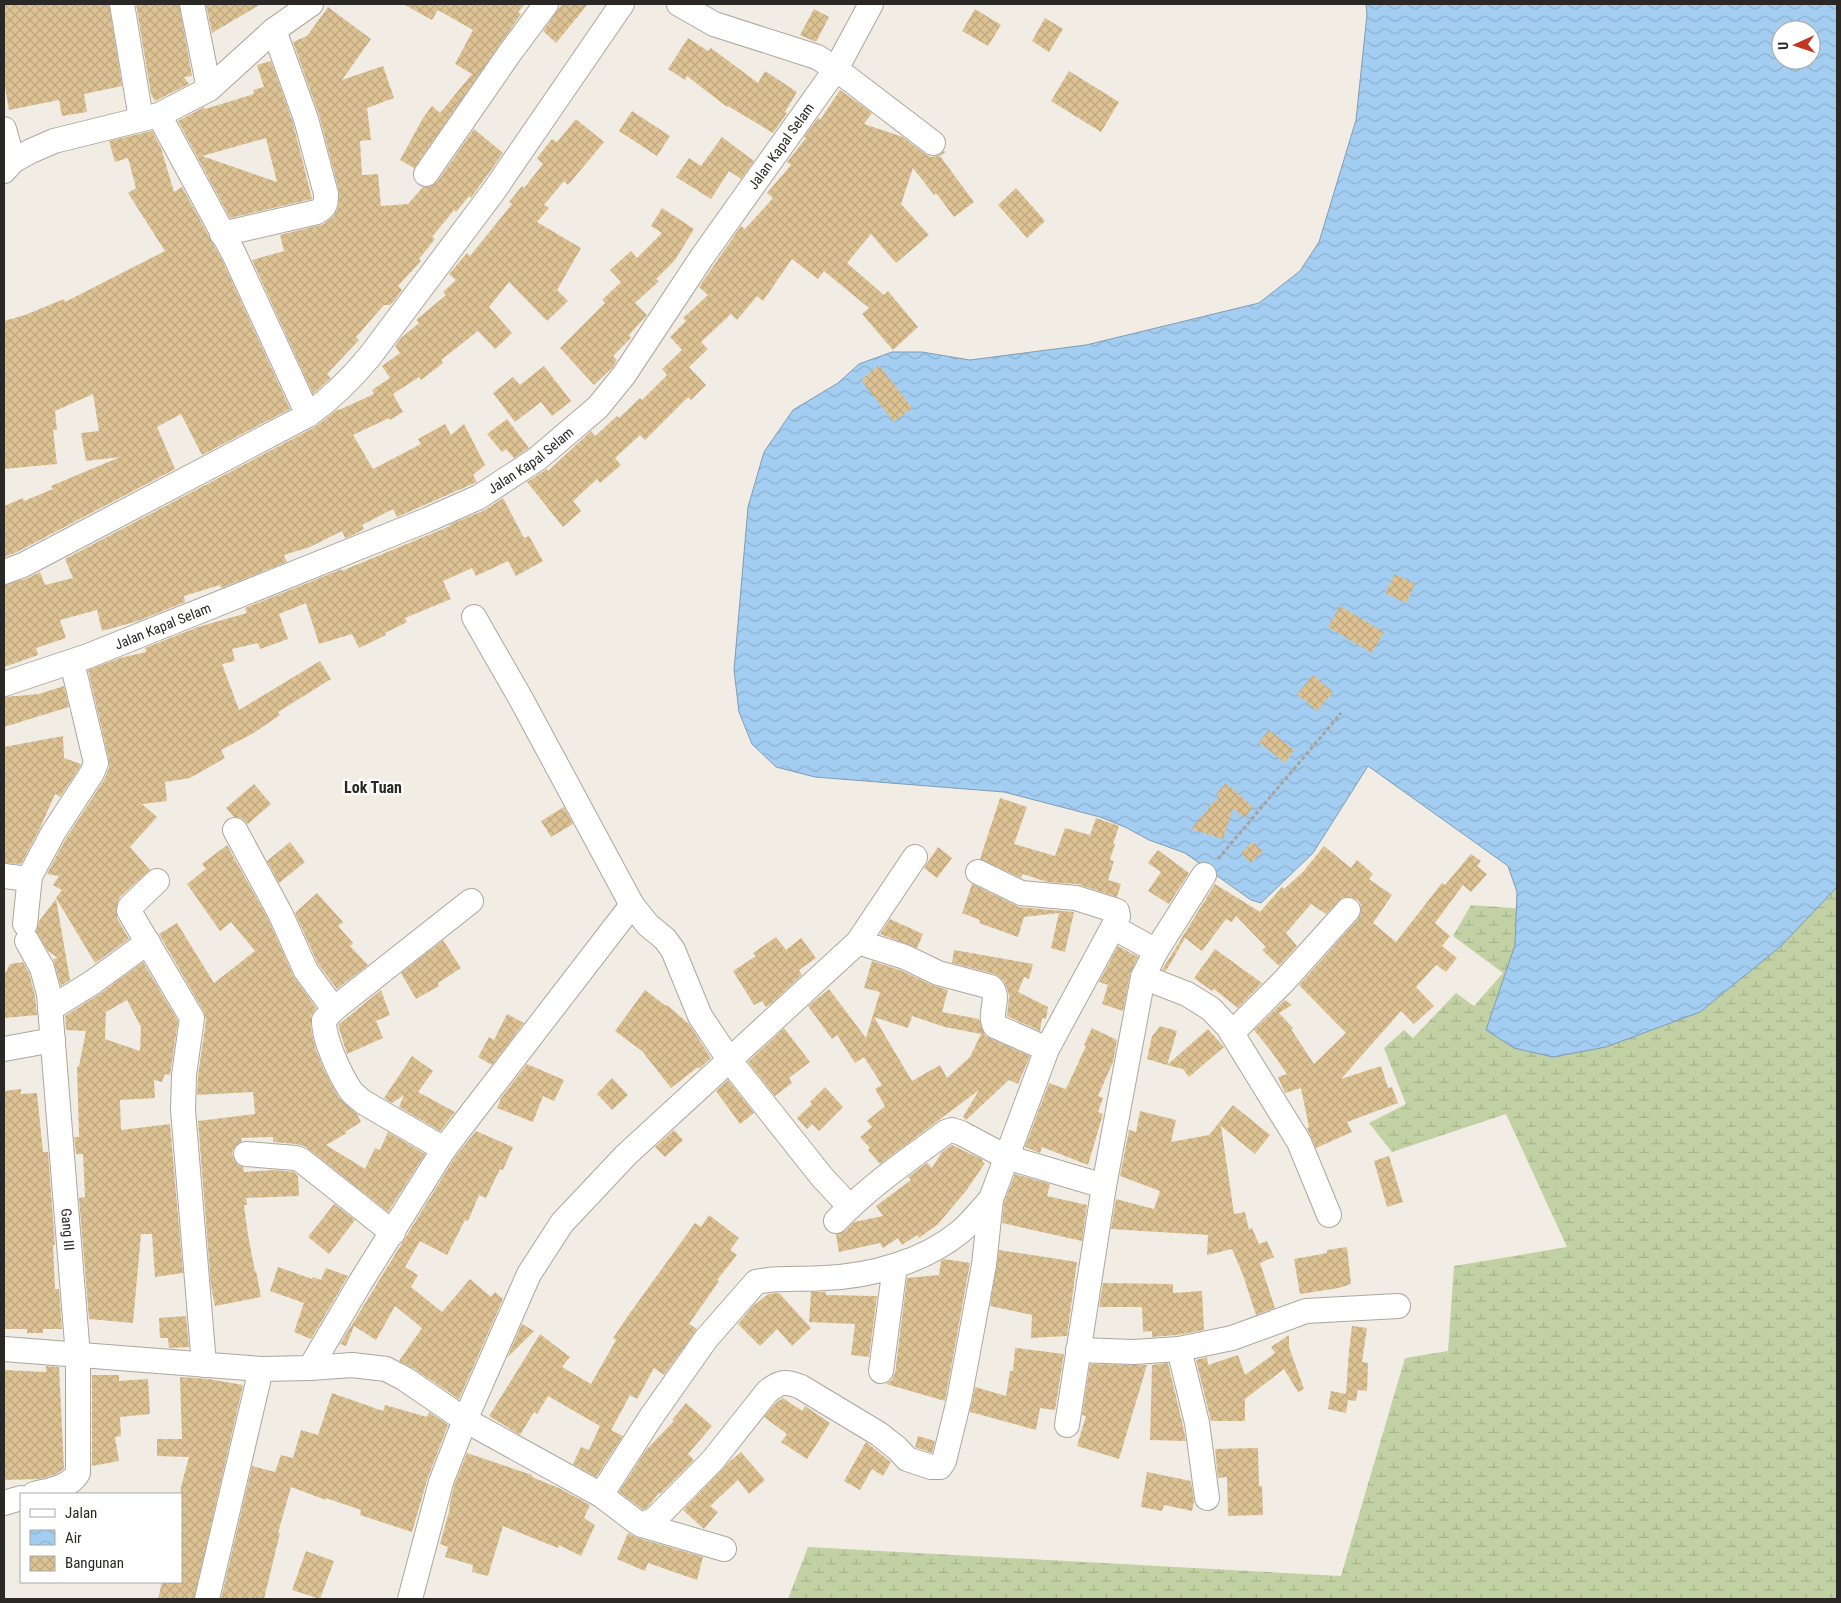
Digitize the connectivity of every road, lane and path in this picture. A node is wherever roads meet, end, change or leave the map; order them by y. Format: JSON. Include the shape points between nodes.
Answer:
{"nodes":[{"id":1,"x":122,"y":4,"type":"edge"},
{"id":2,"x":192,"y":4,"type":"edge"},
{"id":3,"x":546,"y":4,"type":"edge"},
{"id":4,"x":622,"y":4,"type":"edge"},
{"id":5,"x":679,"y":4,"type":"edge"},
{"id":6,"x":871,"y":4,"type":"edge"},
{"id":7,"x":297,"y":8,"type":"edge"},
{"id":8,"x":274,"y":30,"type":"junction"},
{"id":9,"x":836,"y":69,"type":"junction"},
{"id":10,"x":209,"y":89,"type":"junction"},
{"id":11,"x":150,"y":117,"type":"junction"},
{"id":12,"x":4,"y":129,"type":"edge"},
{"id":13,"x":933,"y":143,"type":"dead end"},
{"id":14,"x":8,"y":166,"type":"edge"},
{"id":15,"x":426,"y":174,"type":"dead end"},
{"id":16,"x":222,"y":234,"type":"junction"},
{"id":17,"x":308,"y":415,"type":"junction"},
{"id":18,"x":4,"y":572,"type":"edge"},
{"id":19,"x":474,"y":617,"type":"dead end"},
{"id":20,"x":72,"y":662,"type":"junction"},
{"id":21,"x":4,"y":684,"type":"edge"},
{"id":22,"x":1341,"y":713,"type":"dead end"},
{"id":23,"x":235,"y":830,"type":"dead end"},
{"id":24,"x":915,"y":857,"type":"dead end"},
{"id":25,"x":978,"y":872,"type":"dead end"},
{"id":26,"x":1204,"y":875,"type":"joint"},
{"id":27,"x":4,"y":876,"type":"edge"},
{"id":28,"x":29,"y":879,"type":"junction"},
{"id":29,"x":157,"y":882,"type":"dead end"},
{"id":30,"x":471,"y":901,"type":"dead end"},
{"id":31,"x":632,"y":905,"type":"junction"},
{"id":32,"x":1348,"y":910,"type":"dead end"},
{"id":33,"x":1113,"y":926,"type":"junction"},
{"id":34,"x":148,"y":942,"type":"junction"},
{"id":35,"x":858,"y":942,"type":"junction"},
{"id":36,"x":1156,"y":950,"type":"junction"},
{"id":37,"x":1143,"y":977,"type":"junction"},
{"id":38,"x":50,"y":1009,"type":"junction"},
{"id":39,"x":334,"y":1009,"type":"junction"},
{"id":40,"x":1232,"y":1033,"type":"junction"},
{"id":41,"x":53,"y":1040,"type":"junction"},
{"id":42,"x":4,"y":1049,"type":"edge"},
{"id":43,"x":1047,"y":1049,"type":"junction"},
{"id":44,"x":730,"y":1061,"type":"junction"},
{"id":45,"x":444,"y":1149,"type":"junction"},
{"id":46,"x":246,"y":1154,"type":"dead end"},
{"id":47,"x":1006,"y":1157,"type":"junction"},
{"id":48,"x":1104,"y":1186,"type":"junction"},
{"id":49,"x":991,"y":1199,"type":"junction"},
{"id":50,"x":1330,"y":1215,"type":"dead end"},
{"id":51,"x":393,"y":1233,"type":"junction"},
{"id":52,"x":895,"y":1266,"type":"junction"},
{"id":53,"x":1398,"y":1306,"type":"dead end"},
{"id":54,"x":4,"y":1349,"type":"edge"},
{"id":55,"x":1178,"y":1349,"type":"junction"},
{"id":56,"x":1078,"y":1350,"type":"junction"},
{"id":57,"x":78,"y":1356,"type":"junction"},
{"id":58,"x":204,"y":1365,"type":"junction"},
{"id":59,"x":310,"y":1368,"type":"junction"},
{"id":60,"x":261,"y":1369,"type":"junction"},
{"id":61,"x":881,"y":1371,"type":"dead end"},
{"id":62,"x":465,"y":1420,"type":"junction"},
{"id":63,"x":1067,"y":1425,"type":"dead end"},
{"id":64,"x":38,"y":1493,"type":"edge"},
{"id":65,"x":601,"y":1495,"type":"junction"},
{"id":66,"x":20,"y":1498,"type":"edge"},
{"id":67,"x":1207,"y":1498,"type":"dead end"},
{"id":68,"x":4,"y":1503,"type":"edge"},
{"id":69,"x":642,"y":1525,"type":"junction"},
{"id":70,"x":724,"y":1549,"type":"dead end"},
{"id":71,"x":207,"y":1599,"type":"edge"},
{"id":72,"x":410,"y":1599,"type":"edge"}],
"edges":[{"from":1,"to":11,"type":"street"},
{"from":2,"to":10,"type":"street"},
{"from":3,"to":15,"type":"street"},
{"from":4,"to":17,"type":"street","via":[[493,192],[370,356],[329,400]]},
{"from":5,"to":9,"type":"street","via":[[714,24],[817,57]]},
{"from":6,"to":9,"type":"street","name":"Jalan Kapal Selam"},
{"from":7,"to":8,"type":"street"},
{"from":8,"to":10,"type":"street"},
{"from":8,"to":16,"type":"street","via":[[306,119],[326,203],[317,212]]},
{"from":9,"to":13,"type":"street"},
{"from":9,"to":20,"type":"street","name":"Jalan Kapal Selam","via":[[702,257],[624,375],[598,407],[537,459],[471,501]]},
{"from":10,"to":11,"type":"street"},
{"from":11,"to":14,"type":"street","via":[[54,141],[31,150]]},
{"from":11,"to":16,"type":"street"},
{"from":12,"to":14,"type":"street"},
{"from":16,"to":17,"type":"street"},
{"from":17,"to":18,"type":"street"},
{"from":19,"to":31,"type":"street"},
{"from":20,"to":21,"type":"street","name":"Jalan Kapal Selam"},
{"from":20,"to":28,"type":"street","via":[[96,763],[52,833]]},
{"from":22,"to":26,"type":"path"},
{"from":23,"to":39,"type":"street","via":[[281,915],[306,971]]},
{"from":24,"to":35,"type":"street"},
{"from":25,"to":33,"type":"street","via":[[1021,893],[1081,899],[1117,911]]},
{"from":26,"to":36,"type":"street"},
{"from":27,"to":28,"type":"street"},
{"from":28,"to":38,"type":"street","name":"Gang III","via":[[26,932],[42,968]]},
{"from":29,"to":34,"type":"street","via":[[129,911]]},
{"from":30,"to":39,"type":"street"},
{"from":31,"to":44,"type":"street","via":[[673,950],[700,1016]]},
{"from":31,"to":45,"type":"street"},
{"from":32,"to":40,"type":"street"},
{"from":33,"to":36,"type":"street"},
{"from":33,"to":43,"type":"street"},
{"from":34,"to":38,"type":"street","via":[[94,982]]},
{"from":34,"to":58,"type":"street","via":[[192,1018],[183,1110]]},
{"from":35,"to":43,"type":"street","via":[[905,957],[938,973],[991,986],[996,994],[994,1026]]},
{"from":35,"to":44,"type":"street"},
{"from":36,"to":37,"type":"street"},
{"from":37,"to":40,"type":"street","via":[[1187,994],[1211,1009]]},
{"from":37,"to":48,"type":"street"},
{"from":38,"to":41,"type":"street","name":"Gang III"},
{"from":39,"to":45,"type":"street","via":[[324,1020],[324,1026],[352,1093]]},
{"from":40,"to":50,"type":"street","via":[[1299,1142]]},
{"from":41,"to":42,"type":"street"},
{"from":41,"to":57,"type":"street","name":"Gang III"},
{"from":43,"to":47,"type":"street"},
{"from":44,"to":47,"type":"street","via":[[822,1177],[843,1214],[946,1132],[961,1133]]},
{"from":44,"to":62,"type":"street","via":[[626,1155],[562,1223],[529,1274]]},
{"from":45,"to":51,"type":"street"},
{"from":46,"to":51,"type":"street","via":[[301,1160]]},
{"from":47,"to":48,"type":"street"},
{"from":47,"to":49,"type":"street"},
{"from":48,"to":56,"type":"street"},
{"from":49,"to":52,"type":"street","via":[[960,1232],[932,1250]]},
{"from":49,"to":69,"type":"street","via":[[984,1264],[959,1400],[940,1467],[907,1459],[878,1434],[789,1382],[767,1392],[713,1460],[655,1519]]},
{"from":51,"to":59,"type":"street"},
{"from":52,"to":61,"type":"street"},
{"from":52,"to":65,"type":"street","via":[[862,1274],[756,1282],[706,1339]]},
{"from":53,"to":55,"type":"street","via":[[1306,1311],[1232,1338]]},
{"from":54,"to":57,"type":"street"},
{"from":55,"to":56,"type":"street","via":[[1134,1352]]},
{"from":55,"to":67,"type":"street","via":[[1196,1424]]},
{"from":56,"to":63,"type":"street"},
{"from":57,"to":58,"type":"street"},
{"from":57,"to":64,"type":"street","name":"Gang III","via":[[78,1473],[64,1486]]},
{"from":58,"to":60,"type":"street"},
{"from":59,"to":60,"type":"street"},
{"from":59,"to":62,"type":"street","via":[[352,1364],[386,1369]]},
{"from":60,"to":71,"type":"street"},
{"from":62,"to":65,"type":"street"},
{"from":62,"to":72,"type":"street","via":[[441,1482]]},
{"from":65,"to":69,"type":"street"},
{"from":66,"to":68,"type":"street"},
{"from":69,"to":70,"type":"street"}]}
